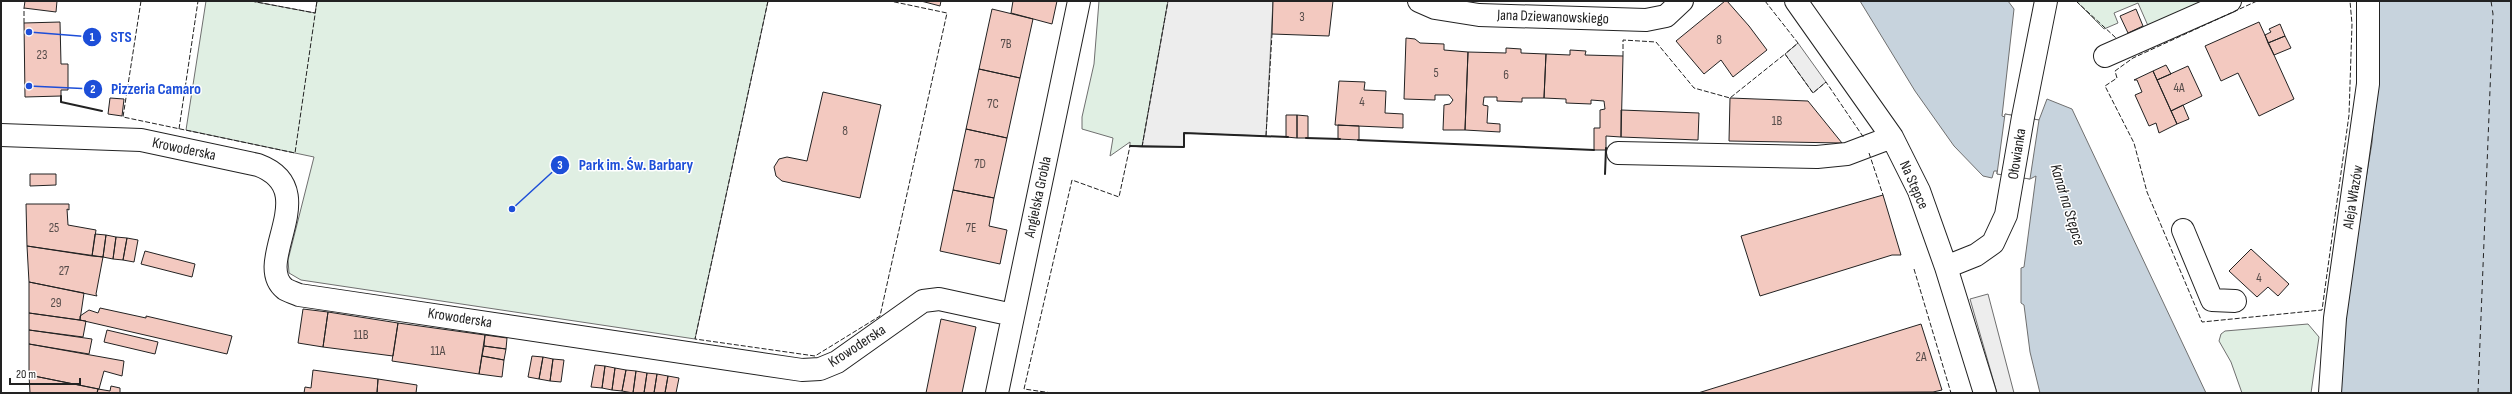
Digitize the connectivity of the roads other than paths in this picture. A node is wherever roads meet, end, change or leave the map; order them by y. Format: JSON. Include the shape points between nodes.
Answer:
{"nodes":[{"id":1,"x":1079,"y":1,"type":"edge"},
{"id":2,"x":1419,"y":1,"type":"edge"},
{"id":3,"x":1682,"y":1,"type":"edge"},
{"id":4,"x":1796,"y":1,"type":"edge"},
{"id":5,"x":2368,"y":1,"type":"edge"},
{"id":6,"x":2219,"y":3,"type":"edge"},
{"id":7,"x":2043,"y":4,"type":"edge"},
{"id":8,"x":2105,"y":56,"type":"dead end"},
{"id":9,"x":1,"y":135,"type":"edge"},
{"id":10,"x":1892,"y":137,"type":"junction"},
{"id":11,"x":1618,"y":153,"type":"dead end"},
{"id":12,"x":2183,"y":230,"type":"dead end"},
{"id":13,"x":1946,"y":267,"type":"junction"},
{"id":14,"x":2235,"y":301,"type":"dead end"},
{"id":15,"x":1013,"y":315,"type":"junction"},
{"id":16,"x":997,"y":393,"type":"edge"},
{"id":17,"x":1985,"y":393,"type":"edge"},
{"id":18,"x":2330,"y":393,"type":"edge"}],
"edges":[{"from":1,"to":15,"type":"street","name":"Angielska Grobla"},
{"from":2,"to":3,"type":"street","name":"Jana Dziewanowskiego","via":[[1435,8],[1479,15],[1646,20],[1666,16]]},
{"from":4,"to":10,"type":"street","name":"Na Stępce"},
{"from":5,"to":18,"type":"street","name":"Aleja Włazów","via":[[2368,84],[2338,296]]},
{"from":6,"to":8,"type":"street"},
{"from":7,"to":13,"type":"street","name":"Ołowianka","via":[[2006,215],[1994,243],[1976,255]]},
{"from":9,"to":15,"type":"street","name":"Krowoderska","via":[[142,140],[273,171],[284,184],[287,212],[275,265],[277,278],[285,288],[299,295],[802,370],[820,369],[836,362],[923,301],[939,299]]},
{"from":10,"to":11,"type":"street","via":[[1847,154],[1817,157]]},
{"from":10,"to":13,"type":"street","name":"Na Stępce","via":[[1919,191]]},
{"from":12,"to":14,"type":"street","via":[[2212,300]]},
{"from":13,"to":17,"type":"street","name":"Na Stępce"},
{"from":15,"to":16,"type":"street","name":"Angielska Grobla"}]}
